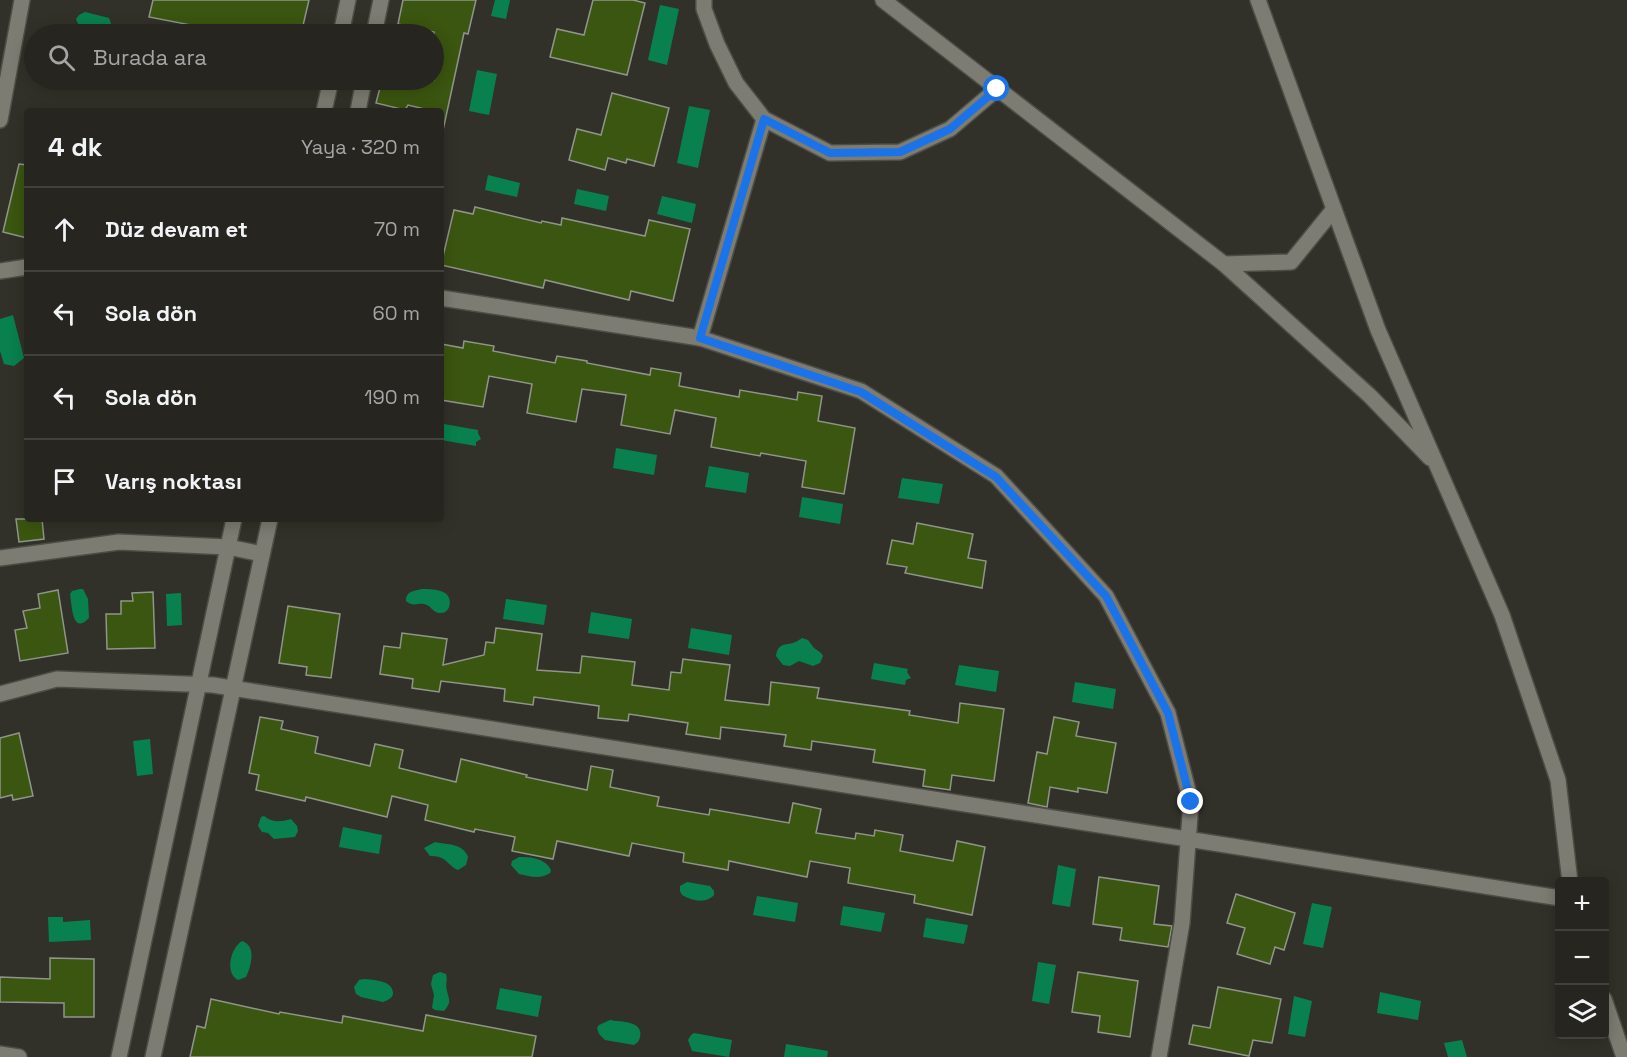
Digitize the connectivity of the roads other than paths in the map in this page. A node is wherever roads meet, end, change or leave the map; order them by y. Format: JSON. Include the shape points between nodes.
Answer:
{"nodes":[{"id":1,"x":22,"y":0,"type":"edge"},
{"id":2,"x":348,"y":0,"type":"edge"},
{"id":3,"x":381,"y":0,"type":"edge"},
{"id":4,"x":704,"y":0,"type":"edge"},
{"id":5,"x":883,"y":0,"type":"edge"},
{"id":6,"x":1258,"y":0,"type":"edge"},
{"id":7,"x":343,"y":24,"type":"edge"},
{"id":8,"x":376,"y":24,"type":"edge"},
{"id":9,"x":997,"y":89,"type":"junction"},
{"id":10,"x":329,"y":90,"type":"edge"},
{"id":11,"x":362,"y":90,"type":"edge"},
{"id":12,"x":325,"y":108,"type":"edge"},
{"id":13,"x":359,"y":108,"type":"edge"},
{"id":14,"x":764,"y":119,"type":"junction"},
{"id":15,"x":0,"y":120,"type":"edge"},
{"id":16,"x":1334,"y":209,"type":"junction"},
{"id":17,"x":1224,"y":264,"type":"junction"},
{"id":18,"x":24,"y":267,"type":"edge"},
{"id":19,"x":0,"y":271,"type":"edge"},
{"id":20,"x":444,"y":298,"type":"edge"},
{"id":21,"x":700,"y":338,"type":"junction"},
{"id":22,"x":1438,"y":467,"type":"junction"},
{"id":23,"x":233,"y":522,"type":"edge"},
{"id":24,"x":269,"y":522,"type":"edge"},
{"id":25,"x":228,"y":547,"type":"junction"},
{"id":26,"x":262,"y":554,"type":"junction"},
{"id":27,"x":0,"y":558,"type":"edge"},
{"id":28,"x":200,"y":685,"type":"junction"},
{"id":29,"x":233,"y":688,"type":"junction"},
{"id":30,"x":0,"y":694,"type":"edge"},
{"id":31,"x":1188,"y":841,"type":"junction"},
{"id":32,"x":1569,"y":877,"type":"edge"},
{"id":33,"x":1555,"y":897,"type":"edge"},
{"id":34,"x":1609,"y":1011,"type":"edge"},
{"id":35,"x":0,"y":1054,"type":"edge"},
{"id":36,"x":19,"y":1057,"type":"edge"},
{"id":37,"x":119,"y":1057,"type":"edge"},
{"id":38,"x":153,"y":1057,"type":"edge"},
{"id":39,"x":1160,"y":1057,"type":"edge"},
{"id":40,"x":1624,"y":1057,"type":"edge"}],
"edges":[{"from":1,"to":15,"type":"street"},
{"from":2,"to":7,"type":"street"},
{"from":3,"to":8,"type":"street"},
{"from":4,"to":14,"type":"street","via":[[717,44],[736,83]]},
{"from":5,"to":9,"type":"street"},
{"from":6,"to":16,"type":"street"},
{"from":9,"to":14,"type":"street","via":[[950,129],[900,152],[830,153]]},
{"from":9,"to":17,"type":"street"},
{"from":10,"to":12,"type":"street"},
{"from":11,"to":13,"type":"street"},
{"from":14,"to":21,"type":"street"},
{"from":16,"to":17,"type":"street","via":[[1291,262]]},
{"from":16,"to":22,"type":"street","via":[[1378,330]]},
{"from":17,"to":22,"type":"street","via":[[1370,396]]},
{"from":18,"to":19,"type":"street"},
{"from":20,"to":21,"type":"street"},
{"from":21,"to":31,"type":"street","via":[[861,392],[996,477],[1106,596],[1168,713],[1191,802]]},
{"from":22,"to":32,"type":"street","via":[[1502,615],[1558,780]]},
{"from":23,"to":25,"type":"street"},
{"from":24,"to":26,"type":"street"},
{"from":25,"to":26,"type":"street"},
{"from":25,"to":27,"type":"street","via":[[119,542]]},
{"from":25,"to":28,"type":"street"},
{"from":26,"to":29,"type":"street"},
{"from":28,"to":29,"type":"street"},
{"from":28,"to":30,"type":"street","via":[[57,680]]},
{"from":28,"to":37,"type":"street"},
{"from":29,"to":31,"type":"street"},
{"from":29,"to":38,"type":"street"},
{"from":31,"to":33,"type":"street"},
{"from":31,"to":39,"type":"street","via":[[1182,923]]},
{"from":34,"to":40,"type":"street"},
{"from":35,"to":36,"type":"street"}]}
